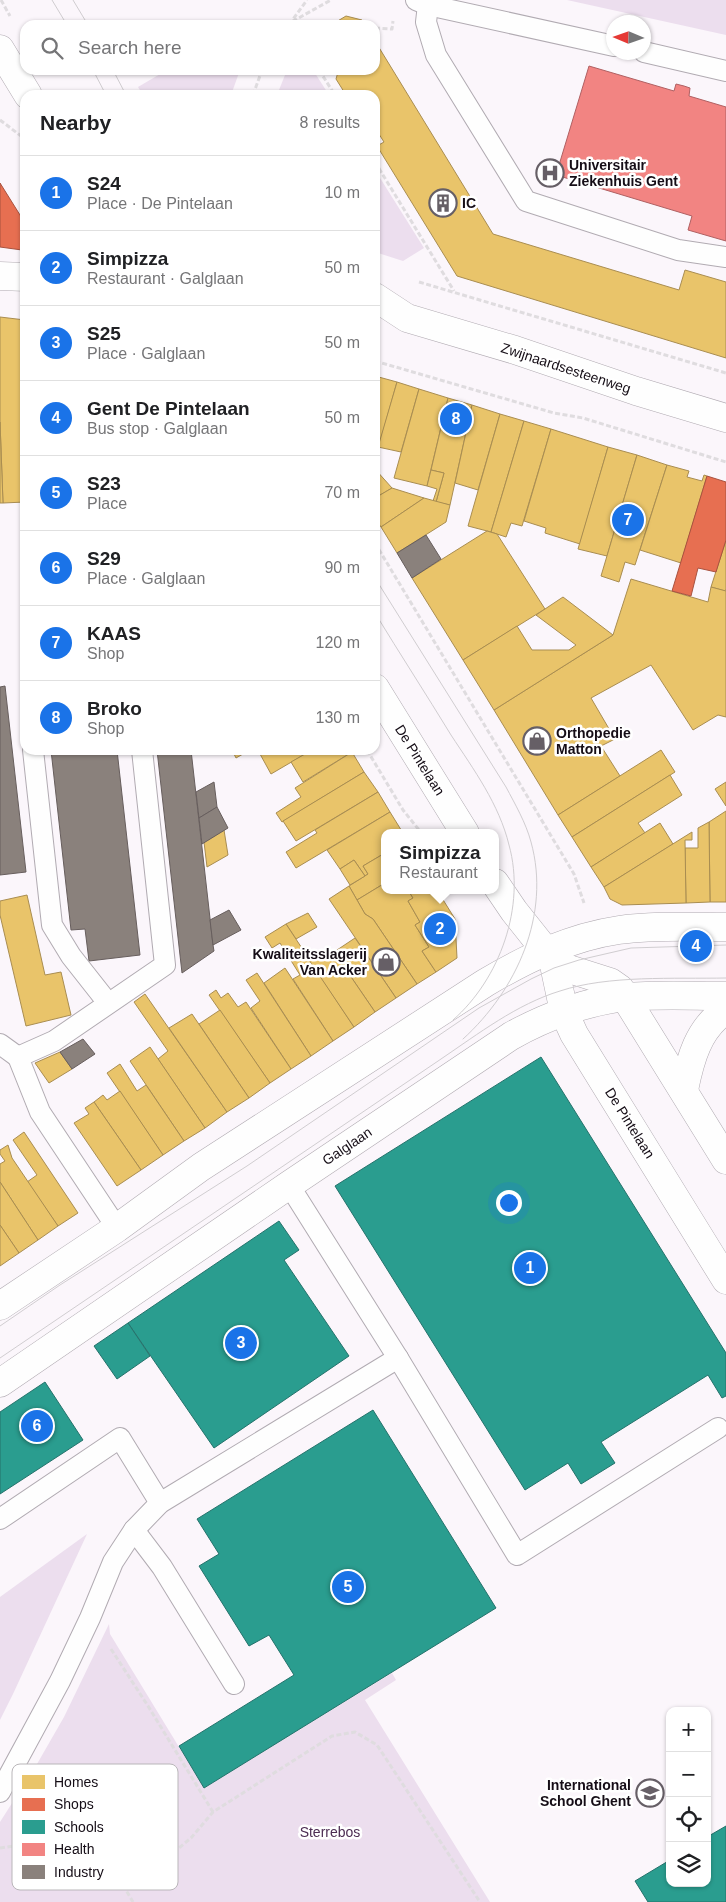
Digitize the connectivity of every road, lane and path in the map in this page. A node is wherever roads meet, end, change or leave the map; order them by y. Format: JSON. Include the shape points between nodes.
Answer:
{"nodes":[{"id":1,"x":307,"y":0,"type":"edge"},
{"id":2,"x":331,"y":0,"type":"edge"},
{"id":3,"x":422,"y":2,"type":"edge"},
{"id":4,"x":294,"y":20,"type":"edge"},
{"id":5,"x":298,"y":20,"type":"edge"},
{"id":6,"x":606,"y":44,"type":"edge"},
{"id":7,"x":0,"y":49,"type":"edge"},
{"id":8,"x":651,"y":54,"type":"edge"},
{"id":9,"x":726,"y":71,"type":"edge"},
{"id":10,"x":260,"y":75,"type":"edge"},
{"id":11,"x":323,"y":75,"type":"edge"},
{"id":12,"x":25,"y":90,"type":"edge"},
{"id":13,"x":254,"y":90,"type":"edge"},
{"id":14,"x":332,"y":90,"type":"edge"},
{"id":15,"x":0,"y":120,"type":"edge"},
{"id":16,"x":20,"y":136,"type":"edge"},
{"id":17,"x":380,"y":170,"type":"edge"},
{"id":18,"x":726,"y":257,"type":"edge"},
{"id":19,"x":0,"y":276,"type":"edge"},
{"id":20,"x":20,"y":277,"type":"edge"},
{"id":21,"x":410,"y":279,"type":"dead end"},
{"id":22,"x":454,"y":292,"type":"junction"},
{"id":23,"x":380,"y":300,"type":"edge"},
{"id":24,"x":380,"y":317,"type":"edge"},
{"id":25,"x":407,"y":318,"type":"junction"},
{"id":26,"x":380,"y":362,"type":"edge"},
{"id":27,"x":726,"y":373,"type":"edge"},
{"id":28,"x":726,"y":418,"type":"edge"},
{"id":29,"x":726,"y":462,"type":"edge"},
{"id":30,"x":380,"y":551,"type":"edge"},
{"id":31,"x":380,"y":696,"type":"edge"},
{"id":32,"x":34,"y":755,"type":"edge"},
{"id":33,"x":143,"y":755,"type":"edge"},
{"id":34,"x":370,"y":755,"type":"edge"},
{"id":35,"x":418,"y":829,"type":"edge"},
{"id":36,"x":462,"y":829,"type":"edge"},
{"id":37,"x":574,"y":874,"type":"dead end"},
{"id":38,"x":499,"y":888,"type":"edge"},
{"id":39,"x":726,"y":926,"type":"edge"},
{"id":40,"x":550,"y":955,"type":"junction"},
{"id":41,"x":726,"y":996,"type":"edge"},
{"id":42,"x":626,"y":997,"type":"junction"},
{"id":43,"x":108,"y":1003,"type":"junction"},
{"id":44,"x":726,"y":1010,"type":"edge"},
{"id":45,"x":564,"y":1012,"type":"junction"},
{"id":46,"x":0,"y":1044,"type":"edge"},
{"id":47,"x":18,"y":1057,"type":"junction"},
{"id":48,"x":684,"y":1090,"type":"junction"},
{"id":49,"x":726,"y":1160,"type":"edge"},
{"id":50,"x":289,"y":1185,"type":"junction"},
{"id":51,"x":116,"y":1228,"type":"junction"},
{"id":52,"x":726,"y":1280,"type":"edge"},
{"id":53,"x":0,"y":1306,"type":"edge"},
{"id":54,"x":398,"y":1358,"type":"junction"},
{"id":55,"x":0,"y":1383,"type":"edge"},
{"id":56,"x":718,"y":1428,"type":"dead end"},
{"id":57,"x":160,"y":1502,"type":"junction"},
{"id":58,"x":0,"y":1519,"type":"edge"},
{"id":59,"x":134,"y":1530,"type":"junction"},
{"id":60,"x":90,"y":1618,"type":"junction"},
{"id":61,"x":234,"y":1684,"type":"dead end"},
{"id":62,"x":15,"y":1764,"type":"edge"},
{"id":63,"x":12,"y":1770,"type":"edge"},
{"id":64,"x":0,"y":1792,"type":"edge"},
{"id":65,"x":213,"y":1812,"type":"junction"},
{"id":66,"x":178,"y":1849,"type":"edge"},
{"id":67,"x":126,"y":1890,"type":"edge"},
{"id":68,"x":133,"y":1902,"type":"edge"},
{"id":69,"x":480,"y":1902,"type":"edge"}],
"edges":[{"from":1,"to":4,"type":"path"},
{"from":2,"to":5,"type":"path"},
{"from":3,"to":6,"type":"lane"},
{"from":3,"to":18,"type":"lane","via":[[436,55],[526,201],[678,250]]},
{"from":7,"to":12,"type":"street"},
{"from":8,"to":9,"type":"lane"},
{"from":10,"to":13,"type":"path"},
{"from":11,"to":14,"type":"path"},
{"from":15,"to":16,"type":"path"},
{"from":17,"to":22,"type":"path"},
{"from":19,"to":20,"type":"street"},
{"from":21,"to":22,"type":"path"},
{"from":22,"to":27,"type":"path"},
{"from":23,"to":25,"type":"street","name":"Zwijnaardsesteenweg"},
{"from":24,"to":25,"type":"street","name":"Zwijnaardsesteenweg"},
{"from":25,"to":28,"type":"street","name":"Zwijnaardsesteenweg"},
{"from":26,"to":29,"type":"path","via":[[554,413],[583,418]]},
{"from":30,"to":37,"type":"path"},
{"from":31,"to":36,"type":"street","name":"De Pintelaan"},
{"from":32,"to":43,"type":"lane","via":[[52,925],[71,956]]},
{"from":33,"to":43,"type":"lane","via":[[165,965]]},
{"from":34,"to":35,"type":"path"},
{"from":38,"to":40,"type":"street","name":"De Pintelaan"},
{"from":39,"to":40,"type":"street","via":[[619,930],[573,942]]},
{"from":40,"to":42,"type":"street","name":"De Pintelaan","via":[[569,969],[610,982]]},
{"from":40,"to":45,"type":"street","name":"De Pintelaan"},
{"from":40,"to":51,"type":"street","via":[[518,964],[485,983],[202,1167]]},
{"from":41,"to":42,"type":"street","name":"Galglaan"},
{"from":42,"to":45,"type":"street","name":"Galglaan"},
{"from":42,"to":48,"type":"street","name":"De Pintelaan"},
{"from":43,"to":47,"type":"lane","via":[[54,1041]]},
{"from":44,"to":48,"type":"street","via":[[702,1033],[690,1061]]},
{"from":45,"to":50,"type":"street","name":"Galglaan","via":[[511,1036]]},
{"from":45,"to":52,"type":"street","name":"De Pintelaan","via":[[574,1034]]},
{"from":46,"to":47,"type":"lane"},
{"from":47,"to":51,"type":"lane","via":[[40,1112]]},
{"from":48,"to":49,"type":"street","name":"De Pintelaan"},
{"from":50,"to":54,"type":"lane"},
{"from":50,"to":55,"type":"street","name":"Galglaan"},
{"from":51,"to":53,"type":"street"},
{"from":54,"to":56,"type":"lane","via":[[517,1555]]},
{"from":54,"to":57,"type":"lane"},
{"from":57,"to":58,"type":"lane","via":[[120,1438]]},
{"from":57,"to":59,"type":"lane"},
{"from":59,"to":60,"type":"lane","via":[[113,1562]]},
{"from":59,"to":61,"type":"lane","via":[[162,1566]]},
{"from":60,"to":62,"type":"lane"},
{"from":60,"to":65,"type":"path"},
{"from":63,"to":64,"type":"lane"},
{"from":65,"to":66,"type":"path"},
{"from":65,"to":69,"type":"path","via":[[332,1736],[355,1732],[377,1745]]},
{"from":67,"to":68,"type":"path"}]}
